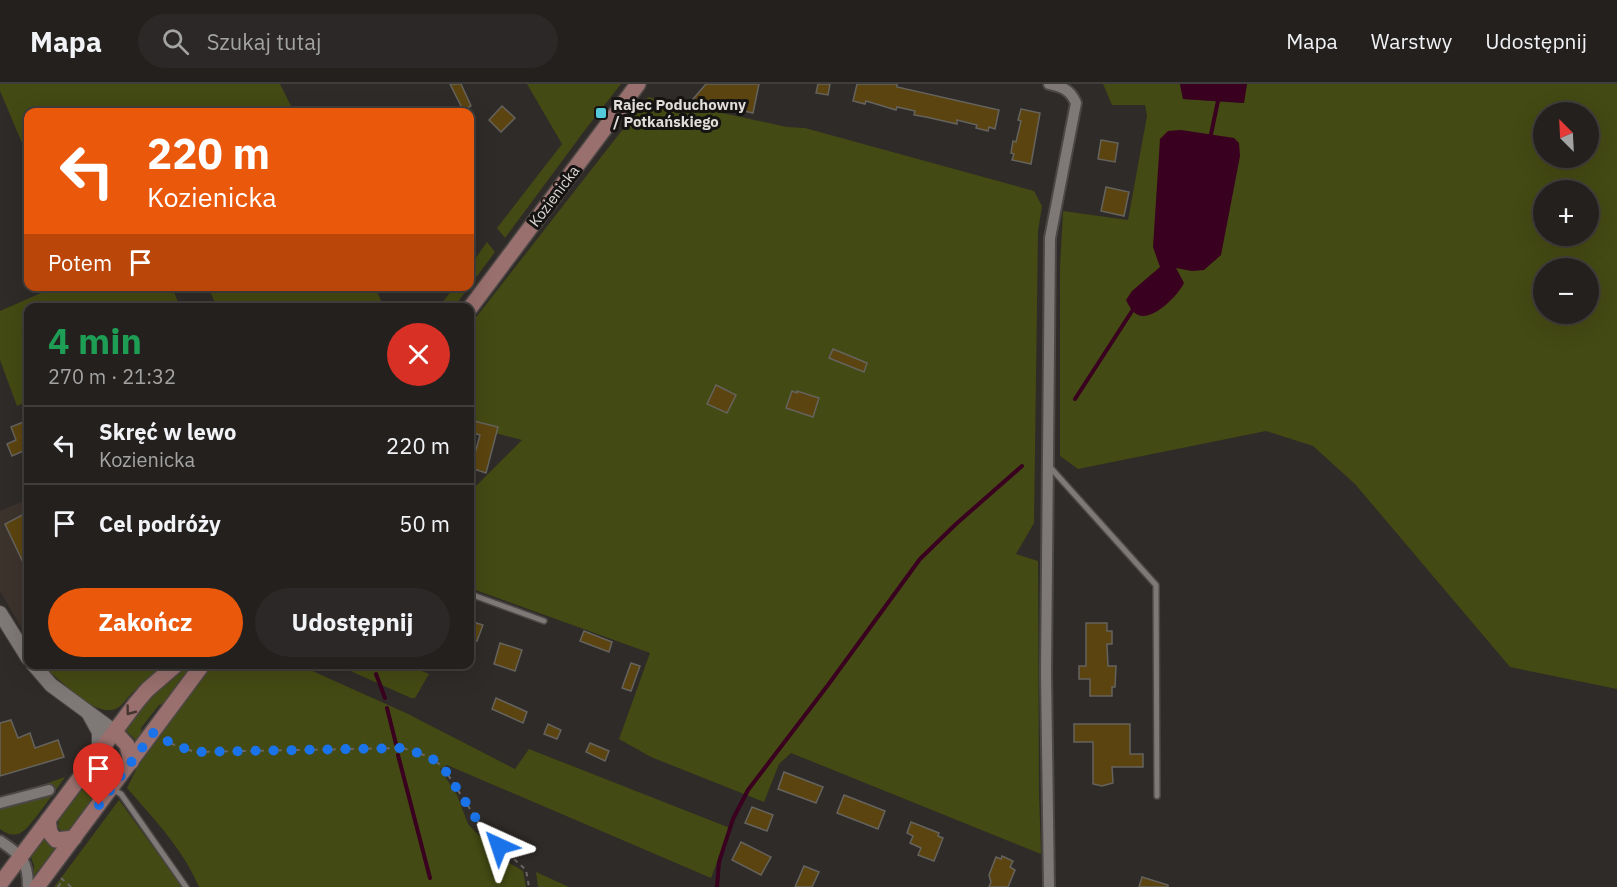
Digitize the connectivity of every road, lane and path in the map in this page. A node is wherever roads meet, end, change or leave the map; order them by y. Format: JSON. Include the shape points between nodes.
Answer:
{"nodes":[{"id":1,"x":638,"y":84,"type":"edge"},
{"id":2,"x":1049,"y":84,"type":"edge"},
{"id":3,"x":474,"y":303,"type":"edge"},
{"id":4,"x":1048,"y":465,"type":"junction"},
{"id":5,"x":474,"y":595,"type":"edge"},
{"id":6,"x":0,"y":613,"type":"edge"},
{"id":7,"x":544,"y":621,"type":"dead end"},
{"id":8,"x":24,"y":652,"type":"edge"},
{"id":9,"x":37,"y":669,"type":"edge"},
{"id":10,"x":171,"y":669,"type":"edge"},
{"id":11,"x":199,"y":669,"type":"edge"},
{"id":12,"x":88,"y":712,"type":"junction"},
{"id":13,"x":115,"y":732,"type":"junction"},
{"id":14,"x":154,"y":732,"type":"junction"},
{"id":15,"x":127,"y":745,"type":"junction"},
{"id":16,"x":99,"y":751,"type":"junction"},
{"id":17,"x":131,"y":762,"type":"junction"},
{"id":18,"x":111,"y":788,"type":"junction"},
{"id":19,"x":49,"y":790,"type":"dead end"},
{"id":20,"x":1157,"y":796,"type":"dead end"},
{"id":21,"x":0,"y":802,"type":"edge"},
{"id":22,"x":48,"y":820,"type":"junction"},
{"id":23,"x":74,"y":838,"type":"junction"},
{"id":24,"x":3,"y":844,"type":"edge"},
{"id":25,"x":21,"y":856,"type":"junction"},
{"id":26,"x":9,"y":871,"type":"junction"},
{"id":27,"x":0,"y":884,"type":"edge"},
{"id":28,"x":28,"y":887,"type":"edge"},
{"id":29,"x":37,"y":887,"type":"edge"},
{"id":30,"x":58,"y":887,"type":"edge"},
{"id":31,"x":71,"y":887,"type":"edge"},
{"id":32,"x":186,"y":887,"type":"edge"},
{"id":33,"x":529,"y":887,"type":"edge"},
{"id":34,"x":1050,"y":887,"type":"edge"}],
"edges":[{"from":1,"to":3,"type":"main road","name":"Kozienicka"},
{"from":2,"to":4,"type":"street","via":[[1065,88],[1076,103],[1050,238]]},
{"from":4,"to":20,"type":"lane","via":[[1156,585]]},
{"from":4,"to":34,"type":"street"},
{"from":5,"to":7,"type":"lane"},
{"from":6,"to":8,"type":"street"},
{"from":9,"to":12,"type":"street","via":[[51,685]]},
{"from":10,"to":13,"type":"main road","one_way":true,"via":[[147,690]]},
{"from":11,"to":14,"type":"main road"},
{"from":12,"to":13,"type":"street"},
{"from":12,"to":16,"type":"street","via":[[99,732]]},
{"from":13,"to":15,"type":"main road"},
{"from":13,"to":16,"type":"main road"},
{"from":14,"to":17,"type":"main road"},
{"from":14,"to":33,"type":"path","via":[[195,752],[403,748],[430,757],[443,767],[486,834],[526,870]]},
{"from":15,"to":16,"type":"main road","via":[[114,744]]},
{"from":15,"to":17,"type":"main road"},
{"from":16,"to":22,"type":"main road"},
{"from":17,"to":18,"type":"main road"},
{"from":18,"to":23,"type":"main road"},
{"from":18,"to":32,"type":"lane","via":[[121,794]]},
{"from":19,"to":21,"type":"street"},
{"from":22,"to":23,"type":"main road","via":[[50,833],[57,840]]},
{"from":22,"to":25,"type":"main road"},
{"from":23,"to":29,"type":"main road"},
{"from":24,"to":25,"type":"street"},
{"from":24,"to":26,"type":"street","via":[[10,859]]},
{"from":25,"to":26,"type":"main road"},
{"from":25,"to":28,"type":"street"},
{"from":26,"to":27,"type":"main road"},
{"from":30,"to":31,"type":"path","via":[[62,879]]}]}
